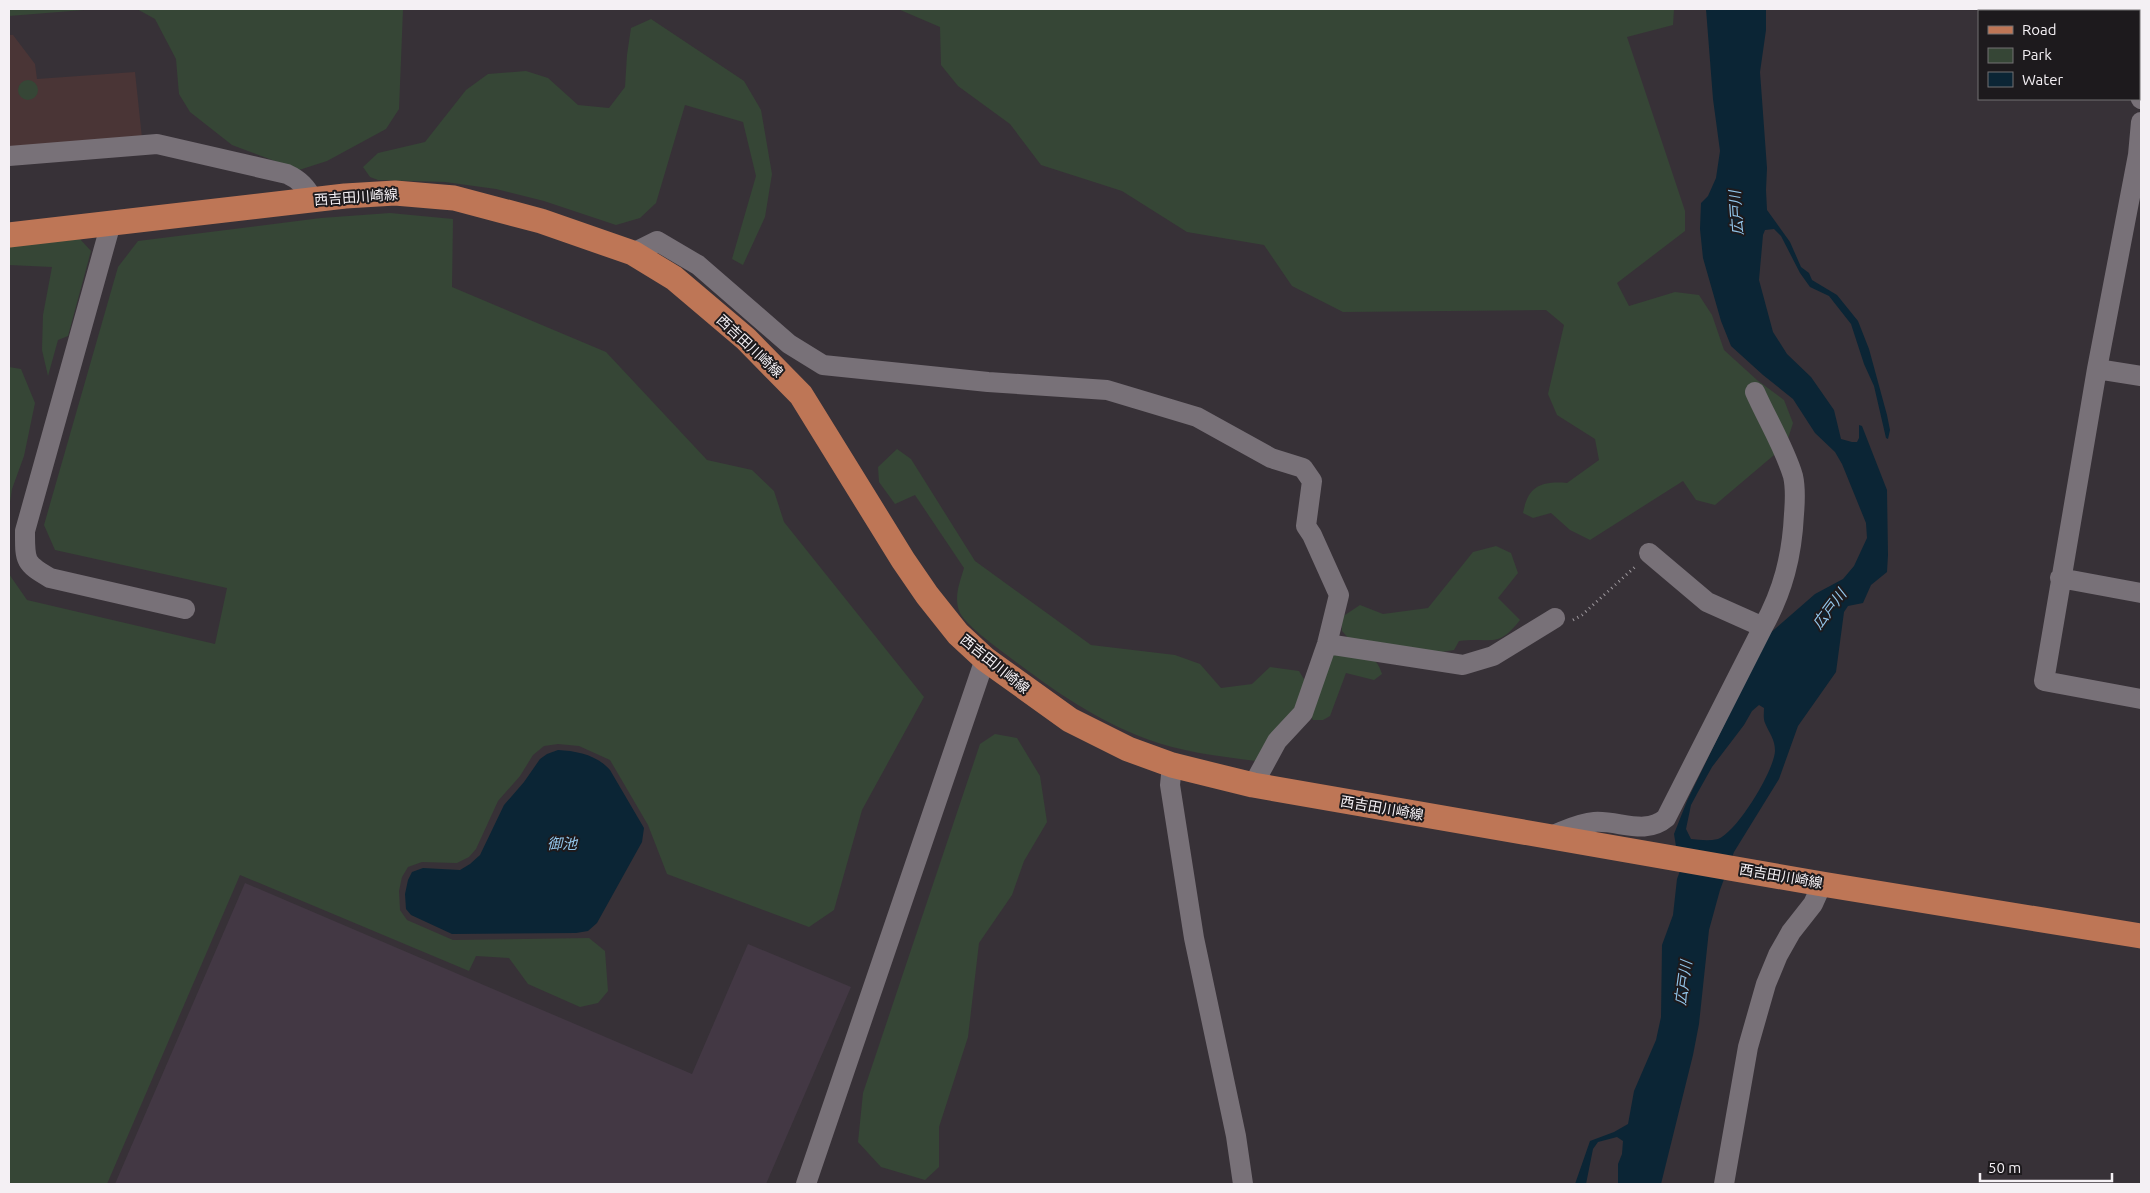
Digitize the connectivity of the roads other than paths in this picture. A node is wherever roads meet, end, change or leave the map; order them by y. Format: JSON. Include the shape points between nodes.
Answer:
{"nodes":[{"id":1,"x":2141,"y":122,"type":"edge"},
{"id":2,"x":9,"y":156,"type":"edge"},
{"id":3,"x":2138,"y":168,"type":"edge"},
{"id":4,"x":313,"y":199,"type":"junction"},
{"id":5,"x":111,"y":223,"type":"junction"},
{"id":6,"x":9,"y":235,"type":"edge"},
{"id":7,"x":633,"y":253,"type":"junction"},
{"id":8,"x":2097,"y":370,"type":"junction"},
{"id":9,"x":2141,"y":376,"type":"edge"},
{"id":10,"x":1755,"y":392,"type":"dead end"},
{"id":11,"x":1649,"y":553,"type":"road end"},
{"id":12,"x":2060,"y":578,"type":"junction"},
{"id":13,"x":2141,"y":593,"type":"edge"},
{"id":14,"x":185,"y":609,"type":"dead end"},
{"id":15,"x":1555,"y":618,"type":"road end"},
{"id":16,"x":1763,"y":627,"type":"junction"},
{"id":17,"x":1327,"y":644,"type":"junction"},
{"id":18,"x":985,"y":659,"type":"junction"},
{"id":19,"x":2141,"y":699,"type":"edge"},
{"id":20,"x":1172,"y":765,"type":"junction"},
{"id":21,"x":1252,"y":785,"type":"junction"},
{"id":22,"x":1550,"y":836,"type":"junction"},
{"id":23,"x":1822,"y":884,"type":"junction"},
{"id":24,"x":2141,"y":936,"type":"edge"},
{"id":25,"x":806,"y":1184,"type":"edge"},
{"id":26,"x":1242,"y":1184,"type":"edge"},
{"id":27,"x":1724,"y":1184,"type":"edge"}],
"edges":[{"from":1,"to":3,"type":"street"},
{"from":2,"to":4,"type":"street","via":[[156,144],[287,174],[301,182]]},
{"from":3,"to":8,"type":"street"},
{"from":4,"to":5,"type":"main road","name":"西吉田川崎線"},
{"from":4,"to":7,"type":"main road","name":"西吉田川崎線","via":[[395,193],[454,198],[541,221]]},
{"from":5,"to":6,"type":"main road","name":"西吉田川崎線"},
{"from":5,"to":14,"type":"street","via":[[25,531],[25,555],[32,568],[50,578]]},
{"from":7,"to":17,"type":"street","via":[[657,241],[698,265],[788,344],[824,365],[988,382],[1107,390],[1197,417],[1271,458],[1304,468],[1312,482],[1306,526],[1339,595]]},
{"from":7,"to":18,"type":"main road","name":"西吉田川崎線","via":[[674,278],[746,339],[801,395],[913,574],[958,634]]},
{"from":8,"to":9,"type":"street"},
{"from":8,"to":12,"type":"street"},
{"from":10,"to":16,"type":"street","via":[[1790,470],[1795,492],[1792,542],[1785,577]]},
{"from":11,"to":16,"type":"street","via":[[1707,602]]},
{"from":12,"to":13,"type":"street"},
{"from":12,"to":19,"type":"street","via":[[2044,681]]},
{"from":15,"to":17,"type":"street","via":[[1493,656],[1463,665]]},
{"from":16,"to":22,"type":"street","via":[[1666,818],[1652,827],[1587,822]]},
{"from":17,"to":21,"type":"street","via":[[1304,713],[1277,741]]},
{"from":18,"to":20,"type":"main road","name":"西吉田川崎線","via":[[1070,720]]},
{"from":18,"to":25,"type":"street"},
{"from":20,"to":21,"type":"main road","name":"西吉田川崎線"},
{"from":20,"to":26,"type":"street","via":[[1170,785],[1194,938],[1236,1136]]},
{"from":21,"to":22,"type":"main road","name":"西吉田川崎線"},
{"from":22,"to":23,"type":"main road","name":"西吉田川崎線"},
{"from":23,"to":24,"type":"main road","name":"西吉田川崎線"},
{"from":23,"to":27,"type":"street","via":[[1813,904],[1778,955],[1766,984],[1748,1047]]}]}
